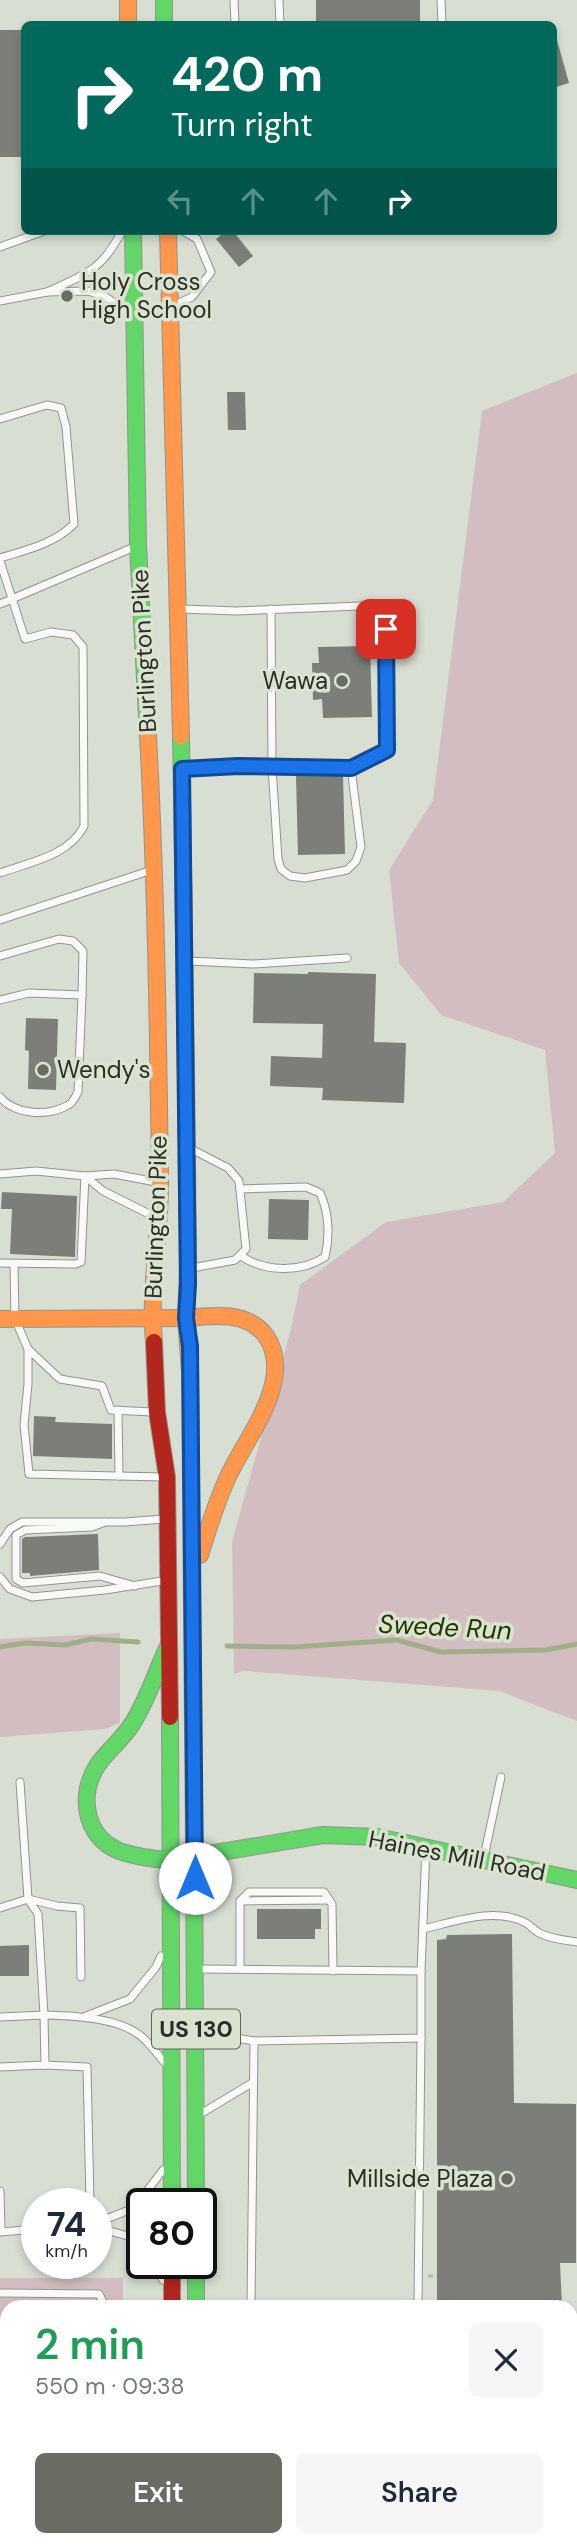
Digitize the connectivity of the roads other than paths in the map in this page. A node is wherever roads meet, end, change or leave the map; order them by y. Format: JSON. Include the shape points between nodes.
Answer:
{"nodes":[{"id":1,"x":164,"y":0,"type":"edge"},
{"id":2,"x":234,"y":0,"type":"edge"},
{"id":3,"x":279,"y":0,"type":"edge"},
{"id":4,"x":441,"y":0,"type":"edge"},
{"id":5,"x":124,"y":1,"type":"edge"},
{"id":6,"x":127,"y":21,"type":"edge"},
{"id":7,"x":164,"y":21,"type":"edge"},
{"id":8,"x":235,"y":21,"type":"edge"},
{"id":9,"x":280,"y":21,"type":"edge"},
{"id":10,"x":442,"y":21,"type":"edge"},
{"id":11,"x":33,"y":235,"type":"edge"},
{"id":12,"x":120,"y":235,"type":"edge"},
{"id":13,"x":133,"y":235,"type":"edge"},
{"id":14,"x":168,"y":235,"type":"edge"},
{"id":15,"x":190,"y":235,"type":"edge"},
{"id":16,"x":200,"y":235,"type":"edge"},
{"id":17,"x":197,"y":239,"type":"junction"},
{"id":18,"x":0,"y":247,"type":"edge"},
{"id":19,"x":47,"y":292,"type":"junction"},
{"id":20,"x":0,"y":301,"type":"edge"},
{"id":21,"x":170,"y":307,"type":"junction"},
{"id":22,"x":134,"y":317,"type":"junction"},
{"id":23,"x":0,"y":419,"type":"edge"},
{"id":24,"x":138,"y":545,"type":"junction"},
{"id":25,"x":0,"y":560,"type":"edge"},
{"id":26,"x":12,"y":599,"type":"junction"},
{"id":27,"x":0,"y":604,"type":"edge"},
{"id":28,"x":178,"y":609,"type":"junction"},
{"id":29,"x":271,"y":609,"type":"junction"},
{"id":30,"x":272,"y":767,"type":"junction"},
{"id":31,"x":351,"y":768,"type":"junction"},
{"id":32,"x":182,"y":769,"type":"junction"},
{"id":33,"x":155,"y":869,"type":"junction"},
{"id":34,"x":0,"y":873,"type":"edge"},
{"id":35,"x":0,"y":920,"type":"edge"},
{"id":36,"x":0,"y":956,"type":"edge"},
{"id":37,"x":347,"y":958,"type":"dead end"},
{"id":38,"x":184,"y":961,"type":"junction"},
{"id":39,"x":82,"y":995,"type":"junction"},
{"id":40,"x":0,"y":1000,"type":"edge"},
{"id":41,"x":0,"y":1097,"type":"edge"},
{"id":42,"x":4,"y":1108,"type":"edge"},
{"id":43,"x":186,"y":1146,"type":"junction"},
{"id":44,"x":0,"y":1174,"type":"edge"},
{"id":45,"x":85,"y":1176,"type":"junction"},
{"id":46,"x":160,"y":1182,"type":"junction"},
{"id":47,"x":240,"y":1185,"type":"junction"},
{"id":48,"x":158,"y":1219,"type":"junction"},
{"id":49,"x":241,"y":1256,"type":"junction"},
{"id":50,"x":0,"y":1263,"type":"edge"},
{"id":51,"x":14,"y":1264,"type":"junction"},
{"id":52,"x":188,"y":1269,"type":"junction"},
{"id":53,"x":186,"y":1318,"type":"junction"},
{"id":54,"x":8,"y":1319,"type":"edge"},
{"id":55,"x":152,"y":1319,"type":"junction"},
{"id":56,"x":28,"y":1349,"type":"junction"},
{"id":57,"x":118,"y":1410,"type":"junction"},
{"id":58,"x":157,"y":1412,"type":"junction"},
{"id":59,"x":119,"y":1476,"type":"junction"},
{"id":60,"x":167,"y":1477,"type":"junction"},
{"id":61,"x":168,"y":1518,"type":"junction"},
{"id":62,"x":105,"y":1522,"type":"junction"},
{"id":63,"x":0,"y":1544,"type":"edge"},
{"id":64,"x":192,"y":1576,"type":"junction"},
{"id":65,"x":0,"y":1577,"type":"edge"},
{"id":66,"x":169,"y":1580,"type":"junction"},
{"id":67,"x":135,"y":1586,"type":"junction"},
{"id":68,"x":170,"y":1638,"type":"junction"},
{"id":69,"x":501,"y":1777,"type":"dead end"},
{"id":70,"x":20,"y":1782,"type":"dead end"},
{"id":71,"x":426,"y":1848,"type":"junction"},
{"id":72,"x":195,"y":1855,"type":"junction"},
{"id":73,"x":170,"y":1861,"type":"junction"},
{"id":74,"x":483,"y":1861,"type":"junction"},
{"id":75,"x":577,"y":1880,"type":"edge"},
{"id":76,"x":28,"y":1899,"type":"junction"},
{"id":77,"x":0,"y":1908,"type":"edge"},
{"id":78,"x":423,"y":1929,"type":"junction"},
{"id":79,"x":171,"y":1930,"type":"junction"},
{"id":80,"x":577,"y":1942,"type":"edge"},
{"id":81,"x":195,"y":1969,"type":"junction"},
{"id":82,"x":240,"y":1969,"type":"junction"},
{"id":83,"x":333,"y":1970,"type":"junction"},
{"id":84,"x":421,"y":1971,"type":"junction"},
{"id":85,"x":81,"y":1977,"type":"dead end"},
{"id":86,"x":44,"y":2015,"type":"junction"},
{"id":87,"x":85,"y":2016,"type":"junction"},
{"id":88,"x":0,"y":2017,"type":"edge"},
{"id":89,"x":195,"y":2021,"type":"junction"},
{"id":90,"x":421,"y":2038,"type":"junction"},
{"id":91,"x":254,"y":2041,"type":"junction"},
{"id":92,"x":45,"y":2065,"type":"junction"},
{"id":93,"x":0,"y":2067,"type":"edge"},
{"id":94,"x":172,"y":2070,"type":"junction"},
{"id":95,"x":252,"y":2083,"type":"junction"},
{"id":96,"x":195,"y":2117,"type":"junction"},
{"id":97,"x":172,"y":2154,"type":"junction"},
{"id":98,"x":90,"y":2188,"type":"edge"},
{"id":99,"x":172,"y":2188,"type":"edge"},
{"id":100,"x":196,"y":2188,"type":"edge"},
{"id":101,"x":0,"y":2191,"type":"edge"},
{"id":102,"x":112,"y":2218,"type":"edge"},
{"id":103,"x":21,"y":2230,"type":"edge"},
{"id":104,"x":0,"y":2232,"type":"edge"},
{"id":105,"x":161,"y":2279,"type":"edge"},
{"id":106,"x":172,"y":2279,"type":"edge"},
{"id":107,"x":196,"y":2279,"type":"edge"},
{"id":108,"x":0,"y":2293,"type":"edge"},
{"id":109,"x":172,"y":2299,"type":"edge"},
{"id":110,"x":102,"y":2300,"type":"edge"},
{"id":111,"x":196,"y":2300,"type":"edge"},
{"id":112,"x":251,"y":2300,"type":"edge"},
{"id":113,"x":418,"y":2300,"type":"edge"}],
"edges":[{"from":1,"to":7,"type":"main road"},
{"from":2,"to":8,"type":"lane"},
{"from":3,"to":9,"type":"lane"},
{"from":4,"to":10,"type":"lane"},
{"from":5,"to":6,"type":"main road"},
{"from":11,"to":18,"type":"lane"},
{"from":12,"to":19,"type":"lane","via":[[100,264]]},
{"from":13,"to":22,"type":"main road","name":"Burlington Pike","number":"US 130"},
{"from":14,"to":21,"type":"main road","name":"Burlington Pike","number":"US 130"},
{"from":15,"to":17,"type":"lane"},
{"from":16,"to":17,"type":"lane"},
{"from":17,"to":21,"type":"lane","via":[[211,272],[192,297]]},
{"from":19,"to":20,"type":"lane"},
{"from":19,"to":22,"type":"lane","via":[[104,296]]},
{"from":21,"to":28,"type":"main road","name":"Burlington Pike","number":"US 130"},
{"from":22,"to":24,"type":"main road","name":"Burlington Pike","number":"US 130"},
{"from":23,"to":25,"type":"lane","via":[[47,405],[61,408],[74,524],[48,542]]},
{"from":24,"to":26,"type":"lane"},
{"from":24,"to":33,"type":"main road","name":"Burlington Pike","number":"US 130"},
{"from":25,"to":26,"type":"lane"},
{"from":26,"to":27,"type":"lane"},
{"from":26,"to":34,"type":"lane","via":[[25,639],[51,632],[73,635],[83,647],[84,826],[78,839],[61,851]]},
{"from":28,"to":29,"type":"lane"},
{"from":28,"to":32,"type":"main road","name":"Burlington Pike","number":"US 130"},
{"from":29,"to":30,"type":"lane"},
{"from":29,"to":31,"type":"lane","via":[[386,605],[387,750]]},
{"from":30,"to":31,"type":"lane"},
{"from":30,"to":31,"type":"lane","via":[[278,859],[290,876],[305,878],[347,870],[356,861],[361,847]]},
{"from":30,"to":32,"type":"lane"},
{"from":32,"to":38,"type":"main road","name":"Burlington Pike","number":"US 130"},
{"from":33,"to":35,"type":"lane"},
{"from":33,"to":46,"type":"main road","name":"Burlington Pike","number":"US 130"},
{"from":36,"to":39,"type":"lane","via":[[59,939],[73,941],[83,951]]},
{"from":37,"to":38,"type":"lane","via":[[253,964]]},
{"from":38,"to":43,"type":"main road","name":"Burlington Pike","number":"US 130"},
{"from":39,"to":40,"type":"lane","via":[[29,993]]},
{"from":39,"to":42,"type":"lane","via":[[78,1092],[71,1104],[28,1112]]},
{"from":41,"to":42,"type":"lane"},
{"from":43,"to":47,"type":"lane","via":[[228,1168]]},
{"from":43,"to":52,"type":"main road","name":"Burlington Pike","number":"US 130"},
{"from":44,"to":45,"type":"lane","via":[[36,1171]]},
{"from":45,"to":46,"type":"lane","via":[[114,1174]]},
{"from":45,"to":48,"type":"lane","via":[[103,1191]]},
{"from":45,"to":51,"type":"lane","via":[[81,1262]]},
{"from":46,"to":48,"type":"main road","name":"Burlington Pike","number":"US 130"},
{"from":47,"to":49,"type":"lane","via":[[246,1249]]},
{"from":47,"to":49,"type":"lane","via":[[306,1187],[320,1193],[329,1240],[325,1257],[302,1267],[270,1268]]},
{"from":48,"to":55,"type":"main road","name":"Burlington Pike","number":"US 130"},
{"from":49,"to":52,"type":"lane"},
{"from":50,"to":51,"type":"lane"},
{"from":51,"to":54,"type":"lane"},
{"from":52,"to":53,"type":"main road","name":"Burlington Pike","number":"US 130"},
{"from":53,"to":55,"type":"main road"},
{"from":53,"to":64,"type":"main road","name":"Burlington Pike","number":"US 130"},
{"from":53,"to":64,"type":"main road","via":[[240,1317],[260,1329],[277,1353],[264,1409],[227,1478]]},
{"from":54,"to":55,"type":"main road"},
{"from":54,"to":56,"type":"lane"},
{"from":55,"to":58,"type":"main road","name":"Burlington Pike","number":"US 130"},
{"from":56,"to":57,"type":"lane","via":[[60,1379],[102,1386],[111,1410]]},
{"from":56,"to":59,"type":"lane","via":[[24,1425],[29,1474]]},
{"from":57,"to":58,"type":"lane"},
{"from":57,"to":59,"type":"lane"},
{"from":58,"to":60,"type":"main road","name":"Burlington Pike","number":"US 130"},
{"from":59,"to":60,"type":"lane"},
{"from":60,"to":61,"type":"main road","name":"Burlington Pike","number":"US 130"},
{"from":61,"to":62,"type":"lane"},
{"from":61,"to":66,"type":"main road","name":"Burlington Pike","number":"US 130"},
{"from":62,"to":63,"type":"lane","via":[[22,1522],[10,1529]]},
{"from":62,"to":67,"type":"lane","via":[[92,1527],[25,1530],[16,1535],[16,1579],[23,1583],[100,1576]]},
{"from":64,"to":72,"type":"main road","name":"Burlington Pike","number":"US 130"},
{"from":65,"to":67,"type":"lane","via":[[10,1589],[32,1597]]},
{"from":66,"to":67,"type":"lane"},
{"from":66,"to":68,"type":"main road","name":"Burlington Pike","number":"US 130"},
{"from":68,"to":73,"type":"main road","name":"Burlington Pike","number":"US 130"},
{"from":68,"to":73,"type":"main road","via":[[127,1733],[96,1767],[85,1802],[96,1833],[109,1846]]},
{"from":69,"to":74,"type":"lane"},
{"from":70,"to":76,"type":"lane"},
{"from":71,"to":72,"type":"main road","name":"Haines Mill Road","via":[[377,1838],[323,1835]]},
{"from":71,"to":74,"type":"main road","name":"Haines Mill Road"},
{"from":71,"to":78,"type":"lane"},
{"from":72,"to":73,"type":"main road","name":"Haines Mill Road"},
{"from":72,"to":81,"type":"main road","name":"Burlington Pike","number":"US 130"},
{"from":73,"to":79,"type":"main road","name":"Burlington Pike","number":"US 130"},
{"from":74,"to":75,"type":"main road","name":"Haines Mill Road"},
{"from":76,"to":77,"type":"lane"},
{"from":76,"to":85,"type":"lane","via":[[80,1908]]},
{"from":76,"to":86,"type":"lane","via":[[38,1914]]},
{"from":78,"to":80,"type":"lane","via":[[456,1919],[493,1916]]},
{"from":78,"to":84,"type":"lane"},
{"from":79,"to":87,"type":"lane","via":[[156,1967],[130,1999]]},
{"from":79,"to":94,"type":"main road","name":"Burlington Pike","number":"US 130"},
{"from":81,"to":82,"type":"lane"},
{"from":81,"to":89,"type":"main road","name":"Burlington Pike","number":"US 130"},
{"from":82,"to":83,"type":"lane"},
{"from":82,"to":83,"type":"lane","via":[[240,1901],[249,1892],[324,1892],[331,1904]]},
{"from":83,"to":84,"type":"lane"},
{"from":84,"to":90,"type":"lane"},
{"from":86,"to":87,"type":"lane"},
{"from":86,"to":88,"type":"lane"},
{"from":86,"to":92,"type":"lane"},
{"from":87,"to":94,"type":"lane","via":[[140,2035]]},
{"from":89,"to":91,"type":"lane","via":[[223,2036]]},
{"from":89,"to":96,"type":"main road","name":"Burlington Pike","number":"US 130"},
{"from":90,"to":91,"type":"lane"},
{"from":90,"to":113,"type":"lane"},
{"from":91,"to":95,"type":"lane"},
{"from":92,"to":93,"type":"lane"},
{"from":92,"to":98,"type":"lane","via":[[87,2067]]},
{"from":94,"to":97,"type":"main road","name":"Burlington Pike","number":"US 130"},
{"from":95,"to":96,"type":"lane"},
{"from":95,"to":112,"type":"lane"},
{"from":96,"to":100,"type":"main road","name":"Burlington Pike","number":"US 130"},
{"from":97,"to":99,"type":"main road","name":"Burlington Pike","number":"US 130"},
{"from":97,"to":102,"type":"lane","via":[[134,2208]]},
{"from":101,"to":104,"type":"lane"},
{"from":103,"to":104,"type":"lane"},
{"from":105,"to":109,"type":"lane"},
{"from":106,"to":109,"type":"main road"},
{"from":107,"to":111,"type":"main road"},
{"from":108,"to":110,"type":"lane","via":[[99,2294]]}]}
